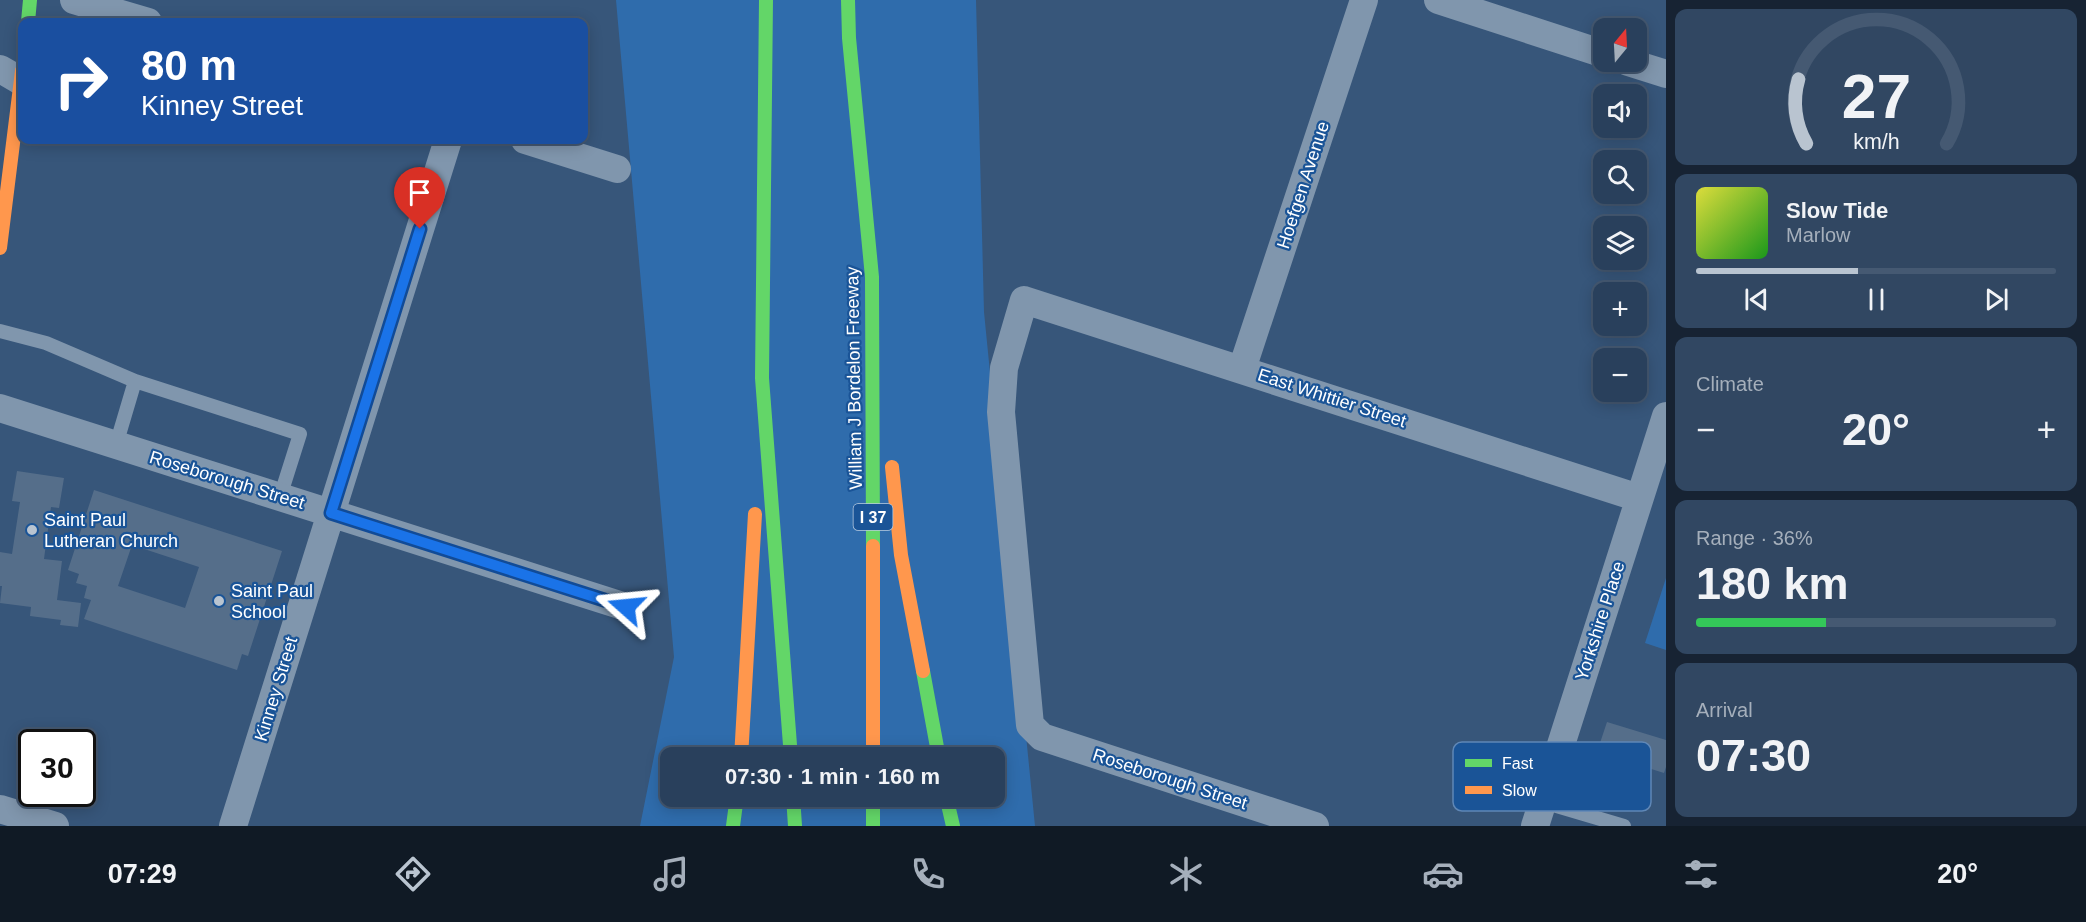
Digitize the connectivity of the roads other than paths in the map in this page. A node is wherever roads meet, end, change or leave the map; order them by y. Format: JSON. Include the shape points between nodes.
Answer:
{"nodes":[{"id":1,"x":30,"y":0,"type":"edge"},
{"id":2,"x":74,"y":0,"type":"edge"},
{"id":3,"x":766,"y":0,"type":"edge"},
{"id":4,"x":848,"y":0,"type":"edge"},
{"id":5,"x":1364,"y":0,"type":"edge"},
{"id":6,"x":1438,"y":0,"type":"edge"},
{"id":7,"x":28,"y":18,"type":"edge"},
{"id":8,"x":135,"y":18,"type":"edge"},
{"id":9,"x":1593,"y":50,"type":"edge"},
{"id":10,"x":1647,"y":68,"type":"edge"},
{"id":11,"x":15,"y":74,"type":"edge"},
{"id":12,"x":1666,"y":74,"type":"edge"},
{"id":13,"x":446,"y":144,"type":"edge"},
{"id":14,"x":538,"y":144,"type":"edge"},
{"id":15,"x":617,"y":169,"type":"dead end"},
{"id":16,"x":0,"y":248,"type":"edge"},
{"id":17,"x":872,"y":277,"type":"junction"},
{"id":18,"x":0,"y":331,"type":"edge"},
{"id":19,"x":1242,"y":369,"type":"junction"},
{"id":20,"x":762,"y":378,"type":"junction"},
{"id":21,"x":135,"y":381,"type":"junction"},
{"id":22,"x":0,"y":408,"type":"edge"},
{"id":23,"x":886,"y":414,"type":"dead end"},
{"id":24,"x":1666,"y":416,"type":"edge"},
{"id":25,"x":116,"y":446,"type":"junction"},
{"id":26,"x":890,"y":448,"type":"dead end"},
{"id":27,"x":280,"y":497,"type":"junction"},
{"id":28,"x":1640,"y":498,"type":"junction"},
{"id":29,"x":331,"y":513,"type":"junction"},
{"id":30,"x":626,"y":607,"type":"dead end"},
{"id":31,"x":1030,"y":725,"type":"joint"},
{"id":32,"x":1562,"y":742,"type":"edge"},
{"id":33,"x":742,"y":747,"type":"edge"},
{"id":34,"x":790,"y":747,"type":"edge"},
{"id":35,"x":873,"y":747,"type":"edge"},
{"id":36,"x":937,"y":747,"type":"edge"},
{"id":37,"x":735,"y":807,"type":"edge"},
{"id":38,"x":794,"y":807,"type":"edge"},
{"id":39,"x":873,"y":807,"type":"edge"},
{"id":40,"x":949,"y":807,"type":"edge"},
{"id":41,"x":0,"y":809,"type":"edge"},
{"id":42,"x":1539,"y":814,"type":"edge"},
{"id":43,"x":55,"y":826,"type":"edge"},
{"id":44,"x":233,"y":826,"type":"edge"},
{"id":45,"x":733,"y":826,"type":"edge"},
{"id":46,"x":795,"y":826,"type":"edge"},
{"id":47,"x":873,"y":826,"type":"edge"},
{"id":48,"x":953,"y":826,"type":"edge"},
{"id":49,"x":1315,"y":826,"type":"edge"},
{"id":50,"x":1623,"y":826,"type":"edge"}],
"edges":[{"from":1,"to":7,"type":"main road"},
{"from":2,"to":8,"type":"street"},
{"from":3,"to":20,"type":"main road"},
{"from":4,"to":17,"type":"main road","name":"William J Bordelon Freeway","number":"I 37"},
{"from":5,"to":19,"type":"street","name":"Hoefgen Avenue"},
{"from":6,"to":9,"type":"street"},
{"from":10,"to":12,"type":"street"},
{"from":11,"to":16,"type":"main road"},
{"from":13,"to":29,"type":"street","name":"Kinney Street"},
{"from":14,"to":15,"type":"street"},
{"from":17,"to":23,"type":"main road"},
{"from":17,"to":35,"type":"main road","name":"William J Bordelon Freeway","number":"I 37"},
{"from":18,"to":21,"type":"lane","via":[[46,343]]},
{"from":19,"to":28,"type":"street","name":"East Whittier Street"},
{"from":19,"to":31,"type":"street","name":"East Whittier Street","via":[[1024,300],[1004,368],[1001,412]]},
{"from":20,"to":33,"type":"main road"},
{"from":20,"to":34,"type":"main road"},
{"from":21,"to":25,"type":"lane"},
{"from":21,"to":27,"type":"lane","via":[[300,434]]},
{"from":22,"to":25,"type":"street","name":"Roseborough Street"},
{"from":24,"to":28,"type":"street","name":"Yorkshire Place"},
{"from":25,"to":27,"type":"street","name":"Roseborough Street"},
{"from":26,"to":36,"type":"main road","via":[[901,555]]},
{"from":27,"to":29,"type":"street","name":"Roseborough Street"},
{"from":28,"to":32,"type":"street","name":"Yorkshire Place"},
{"from":29,"to":30,"type":"street","name":"Roseborough Street"},
{"from":29,"to":44,"type":"street","name":"Kinney Street"},
{"from":31,"to":49,"type":"street","name":"Roseborough Street","via":[[1042,737]]},
{"from":37,"to":45,"type":"main road"},
{"from":38,"to":46,"type":"main road"},
{"from":39,"to":47,"type":"main road"},
{"from":40,"to":48,"type":"main road"},
{"from":41,"to":43,"type":"street"},
{"from":42,"to":50,"type":"lane"}]}
